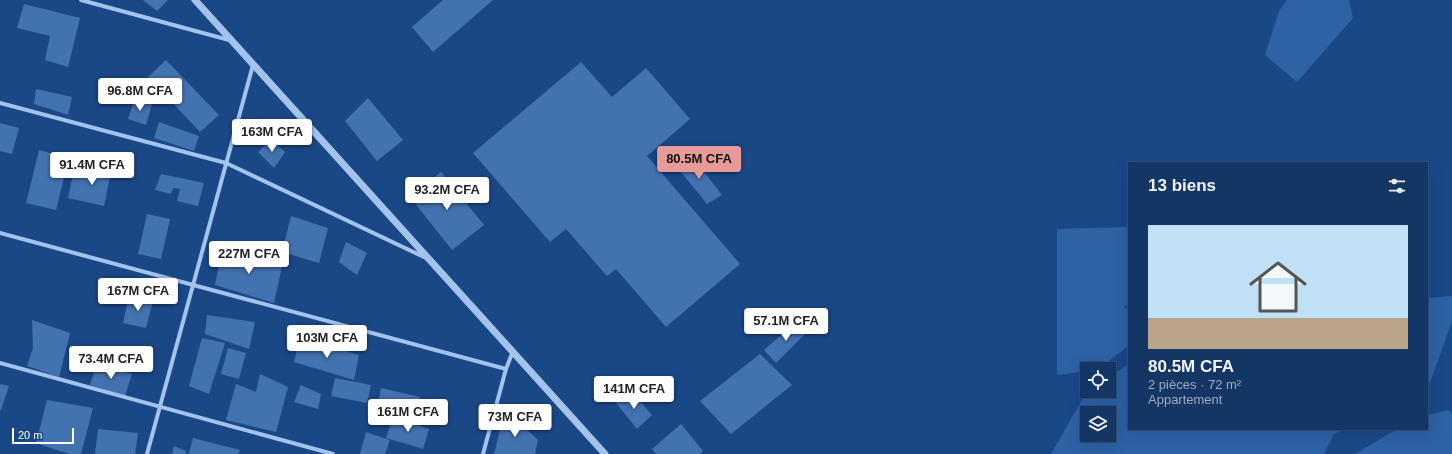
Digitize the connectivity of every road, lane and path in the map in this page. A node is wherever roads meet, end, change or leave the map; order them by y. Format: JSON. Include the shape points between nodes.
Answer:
{"nodes":[{"id":1,"x":81,"y":0,"type":"edge"},
{"id":2,"x":195,"y":0,"type":"edge"},
{"id":3,"x":231,"y":41,"type":"junction"},
{"id":4,"x":253,"y":65,"type":"junction"},
{"id":5,"x":0,"y":103,"type":"edge"},
{"id":6,"x":226,"y":163,"type":"junction"},
{"id":7,"x":0,"y":233,"type":"edge"},
{"id":8,"x":431,"y":261,"type":"junction"},
{"id":9,"x":193,"y":285,"type":"junction"},
{"id":10,"x":513,"y":351,"type":"junction"},
{"id":11,"x":0,"y":363,"type":"edge"},
{"id":12,"x":506,"y":370,"type":"junction"},
{"id":13,"x":160,"y":407,"type":"junction"},
{"id":14,"x":147,"y":454,"type":"edge"},
{"id":15,"x":333,"y":454,"type":"edge"},
{"id":16,"x":483,"y":454,"type":"edge"},
{"id":17,"x":604,"y":454,"type":"edge"}],
"edges":[{"from":1,"to":3,"type":"street"},
{"from":2,"to":3,"type":"street"},
{"from":3,"to":4,"type":"street"},
{"from":4,"to":6,"type":"street"},
{"from":4,"to":8,"type":"street"},
{"from":5,"to":6,"type":"street"},
{"from":6,"to":8,"type":"street"},
{"from":6,"to":9,"type":"street"},
{"from":7,"to":9,"type":"street"},
{"from":8,"to":10,"type":"street"},
{"from":9,"to":12,"type":"street"},
{"from":9,"to":13,"type":"street"},
{"from":10,"to":12,"type":"street"},
{"from":10,"to":17,"type":"street"},
{"from":11,"to":13,"type":"street"},
{"from":12,"to":16,"type":"street"},
{"from":13,"to":14,"type":"street"},
{"from":13,"to":15,"type":"street"}]}
